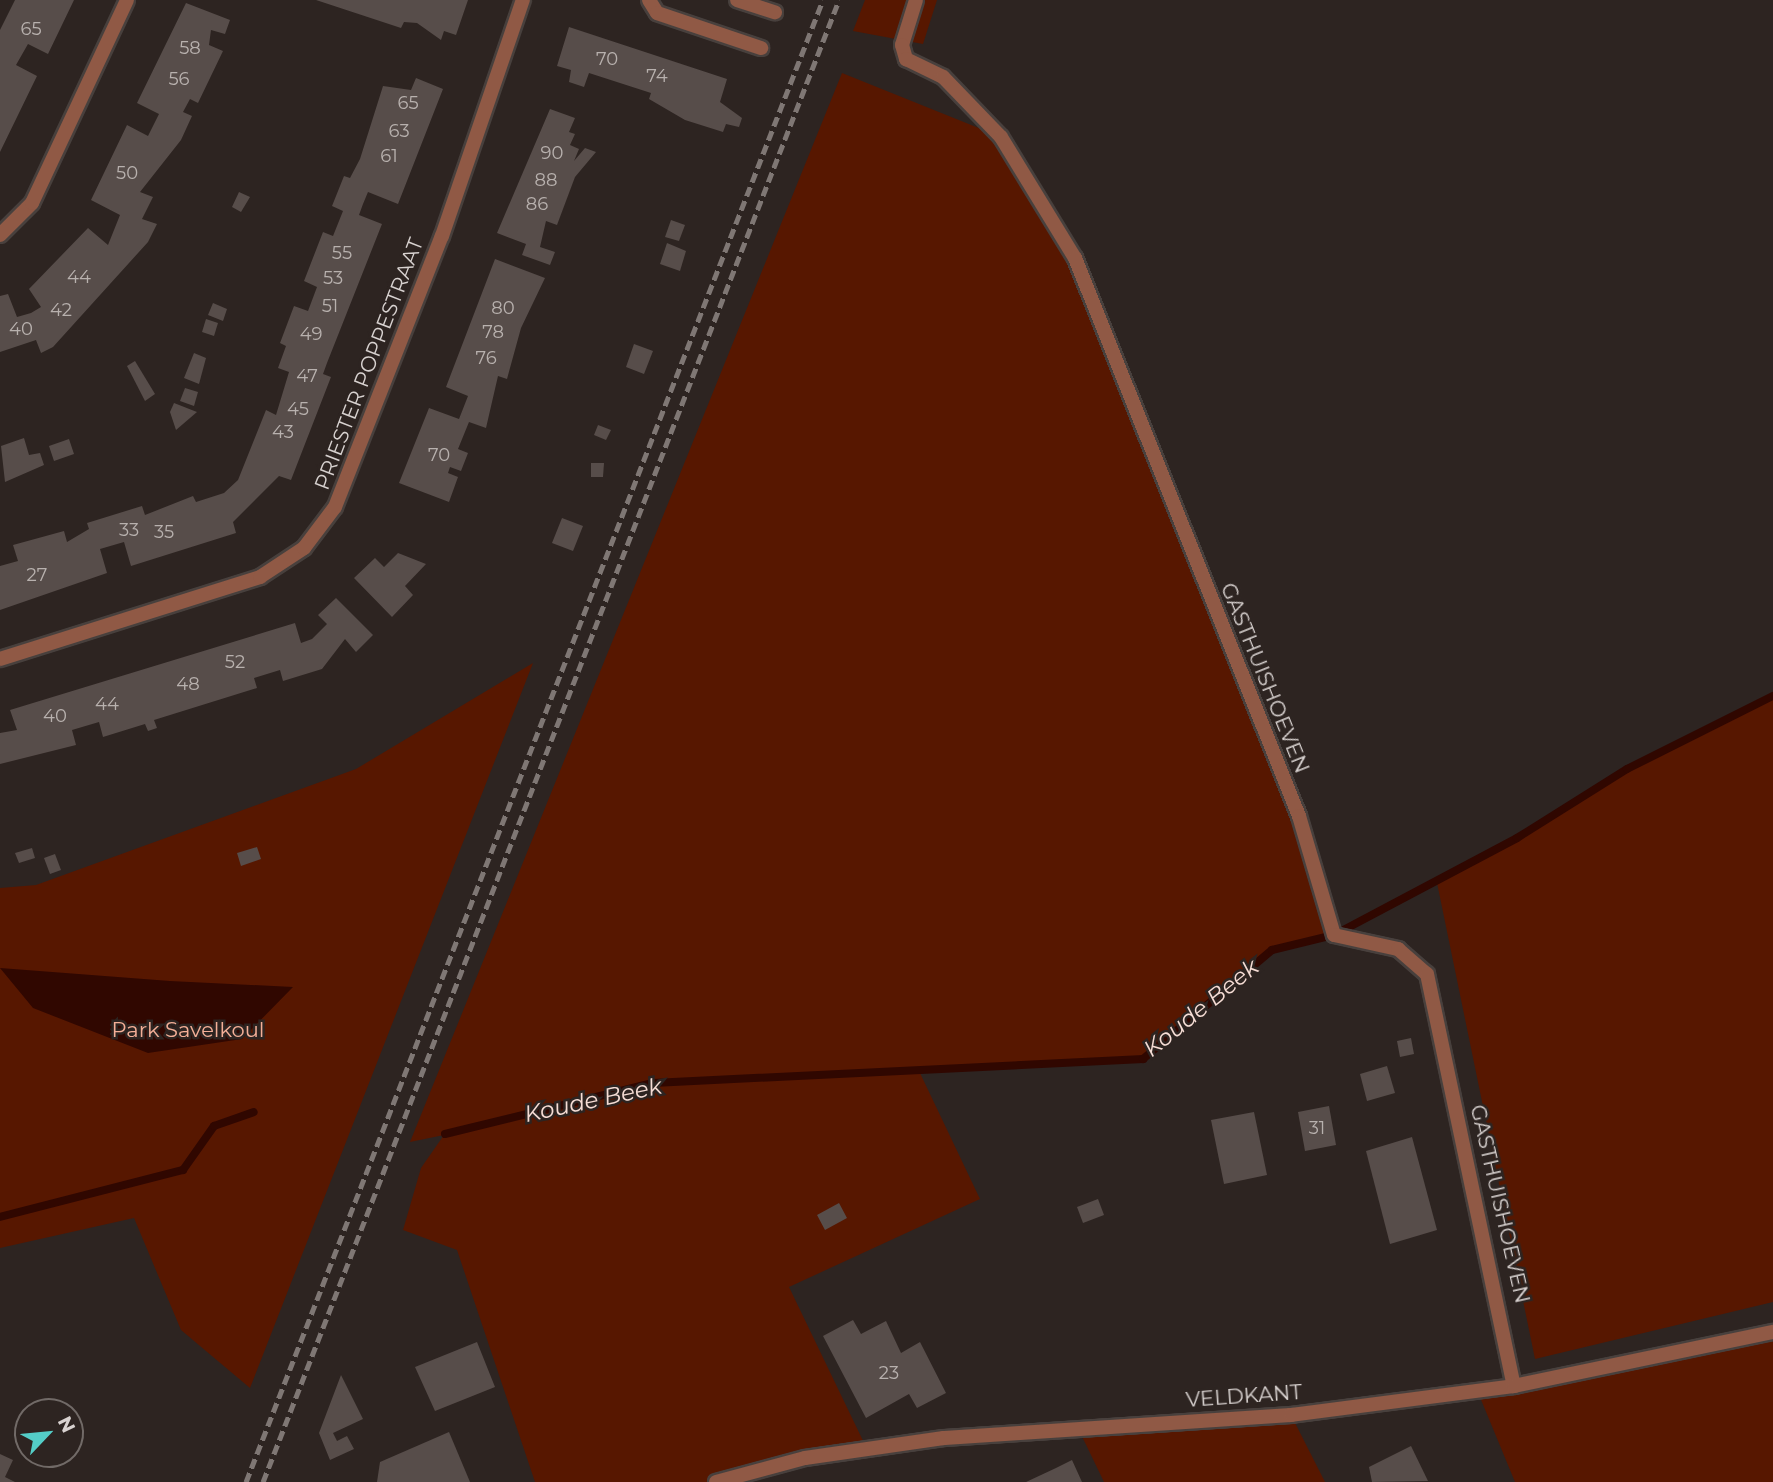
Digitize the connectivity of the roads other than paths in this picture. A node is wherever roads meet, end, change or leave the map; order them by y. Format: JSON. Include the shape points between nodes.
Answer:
{"nodes":[{"id":1,"x":127,"y":0,"type":"edge"},
{"id":2,"x":523,"y":0,"type":"edge"},
{"id":3,"x":649,"y":0,"type":"edge"},
{"id":4,"x":737,"y":0,"type":"edge"},
{"id":5,"x":916,"y":0,"type":"edge"},
{"id":6,"x":775,"y":12,"type":"dead end"},
{"id":7,"x":761,"y":48,"type":"dead end"},
{"id":8,"x":0,"y":236,"type":"edge"},
{"id":9,"x":0,"y":659,"type":"edge"},
{"id":10,"x":1773,"y":1332,"type":"edge"},
{"id":11,"x":1514,"y":1385,"type":"junction"},
{"id":12,"x":716,"y":1482,"type":"edge"}],
"edges":[{"from":1,"to":8,"type":"street","via":[[98,72],[32,203]]},
{"from":2,"to":9,"type":"street","name":"PRIESTER POPPESTRAAT","via":[[442,236],[335,507],[304,548],[260,577]]},
{"from":3,"to":7,"type":"street","via":[[657,13]]},
{"from":4,"to":6,"type":"street"},
{"from":5,"to":11,"type":"street","name":"GASTHUISHOEVEN","via":[[902,45],[906,59],[943,77],[1001,137],[1075,258],[1299,816],[1334,935],[1398,950],[1427,974]]},
{"from":10,"to":11,"type":"street","name":"VELDKANT"},
{"from":11,"to":12,"type":"street","name":"VELDKANT","via":[[1291,1415],[944,1438],[805,1458]]}]}
